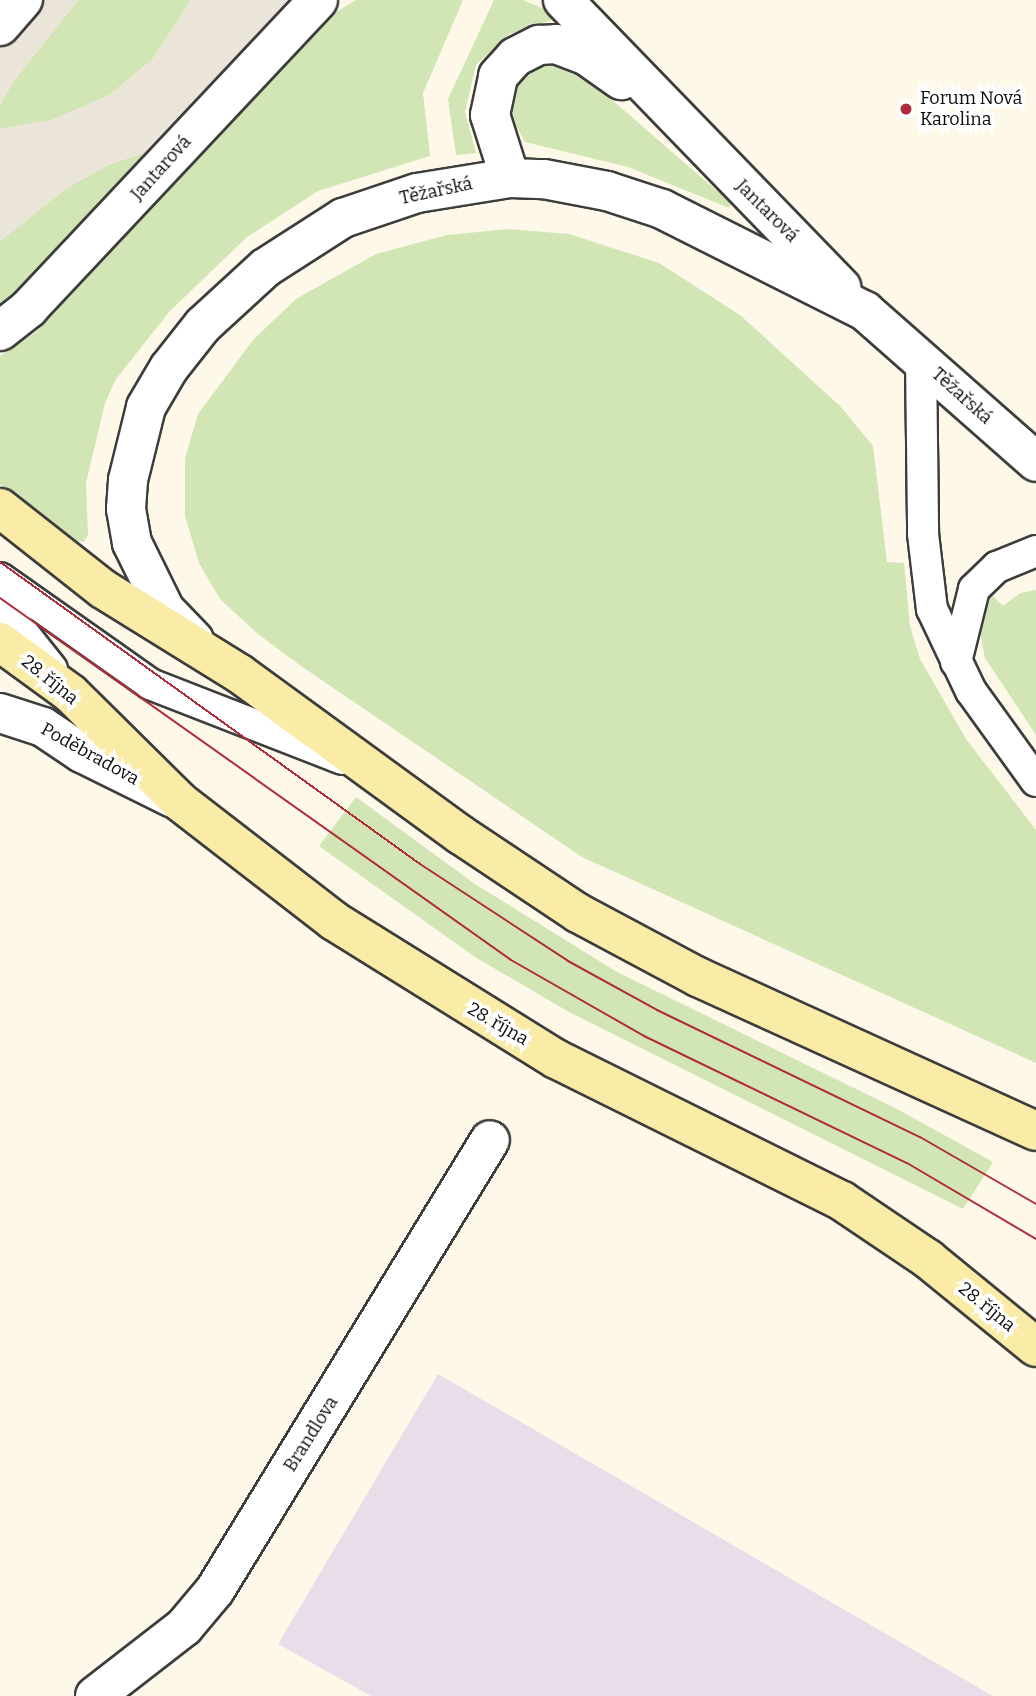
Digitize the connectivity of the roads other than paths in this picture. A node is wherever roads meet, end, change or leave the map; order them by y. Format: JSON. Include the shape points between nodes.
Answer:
{"nodes":[{"id":1,"x":23,"y":0,"type":"edge"},
{"id":2,"x":318,"y":0,"type":"edge"},
{"id":3,"x":563,"y":0,"type":"edge"},
{"id":4,"x":0,"y":26,"type":"edge"},
{"id":5,"x":670,"y":112,"type":"junction"},
{"id":6,"x":510,"y":178,"type":"junction"},
{"id":7,"x":865,"y":311,"type":"junction"},
{"id":8,"x":0,"y":331,"type":"edge"},
{"id":9,"x":921,"y":360,"type":"junction"},
{"id":10,"x":1036,"y":462,"type":"edge"},
{"id":11,"x":0,"y":508,"type":"edge"},
{"id":12,"x":1036,"y":551,"type":"edge"},
{"id":13,"x":0,"y":578,"type":"edge"},
{"id":14,"x":0,"y":604,"type":"edge"},
{"id":15,"x":0,"y":642,"type":"edge"},
{"id":16,"x":956,"y":662,"type":"junction"},
{"id":17,"x":240,"y":674,"type":"junction"},
{"id":18,"x":70,"y":693,"type":"junction"},
{"id":19,"x":0,"y":713,"type":"edge"},
{"id":20,"x":369,"y":769,"type":"junction"},
{"id":21,"x":1036,"y":781,"type":"edge"},
{"id":22,"x":179,"y":801,"type":"junction"},
{"id":23,"x":1027,"y":1126,"type":"edge"},
{"id":24,"x":491,"y":1140,"type":"dead end"},
{"id":25,"x":1036,"y":1347,"type":"edge"},
{"id":26,"x":95,"y":1696,"type":"edge"}],
"edges":[{"from":1,"to":4,"type":"street"},
{"from":2,"to":8,"type":"street","name":"Jantarová","via":[[29,309]]},
{"from":3,"to":5,"type":"street","name":"Jantarová"},
{"from":5,"to":6,"type":"street","name":"Jantarová","via":[[587,57],[555,44],[526,50],[498,76],[491,102],[495,136]]},
{"from":5,"to":7,"type":"street","name":"Jantarová"},
{"from":6,"to":7,"type":"street","name":"Těžařská","via":[[544,179],[636,198]]},
{"from":6,"to":17,"type":"street","name":"Těžařská","via":[[417,193],[343,218],[315,233],[222,306],[153,393],[128,480],[126,509],[132,543],[165,611]]},
{"from":7,"to":9,"type":"street","name":"Těžařská"},
{"from":9,"to":10,"type":"street","name":"Těžařská"},
{"from":9,"to":16,"type":"lane","via":[[928,589],[939,629]]},
{"from":11,"to":17,"type":"street","via":[[103,589]]},
{"from":12,"to":16,"type":"lane","via":[[997,567],[974,589]]},
{"from":13,"to":20,"type":"lane","via":[[150,684]]},
{"from":14,"to":18,"type":"lane"},
{"from":15,"to":18,"type":"street","name":"28. října"},
{"from":16,"to":21,"type":"lane","via":[[1000,736]]},
{"from":17,"to":20,"type":"street"},
{"from":18,"to":22,"type":"street","name":"28. října"},
{"from":19,"to":22,"type":"street","name":"Poděbradova","via":[[43,727],[82,753]]},
{"from":20,"to":23,"type":"street","via":[[509,868],[626,942]]},
{"from":22,"to":25,"type":"street","name":"28. října","via":[[334,922],[433,986],[556,1059],[781,1167],[928,1259]]},
{"from":24,"to":26,"type":"street","name":"Brandlova","via":[[215,1590],[184,1627]]}]}
